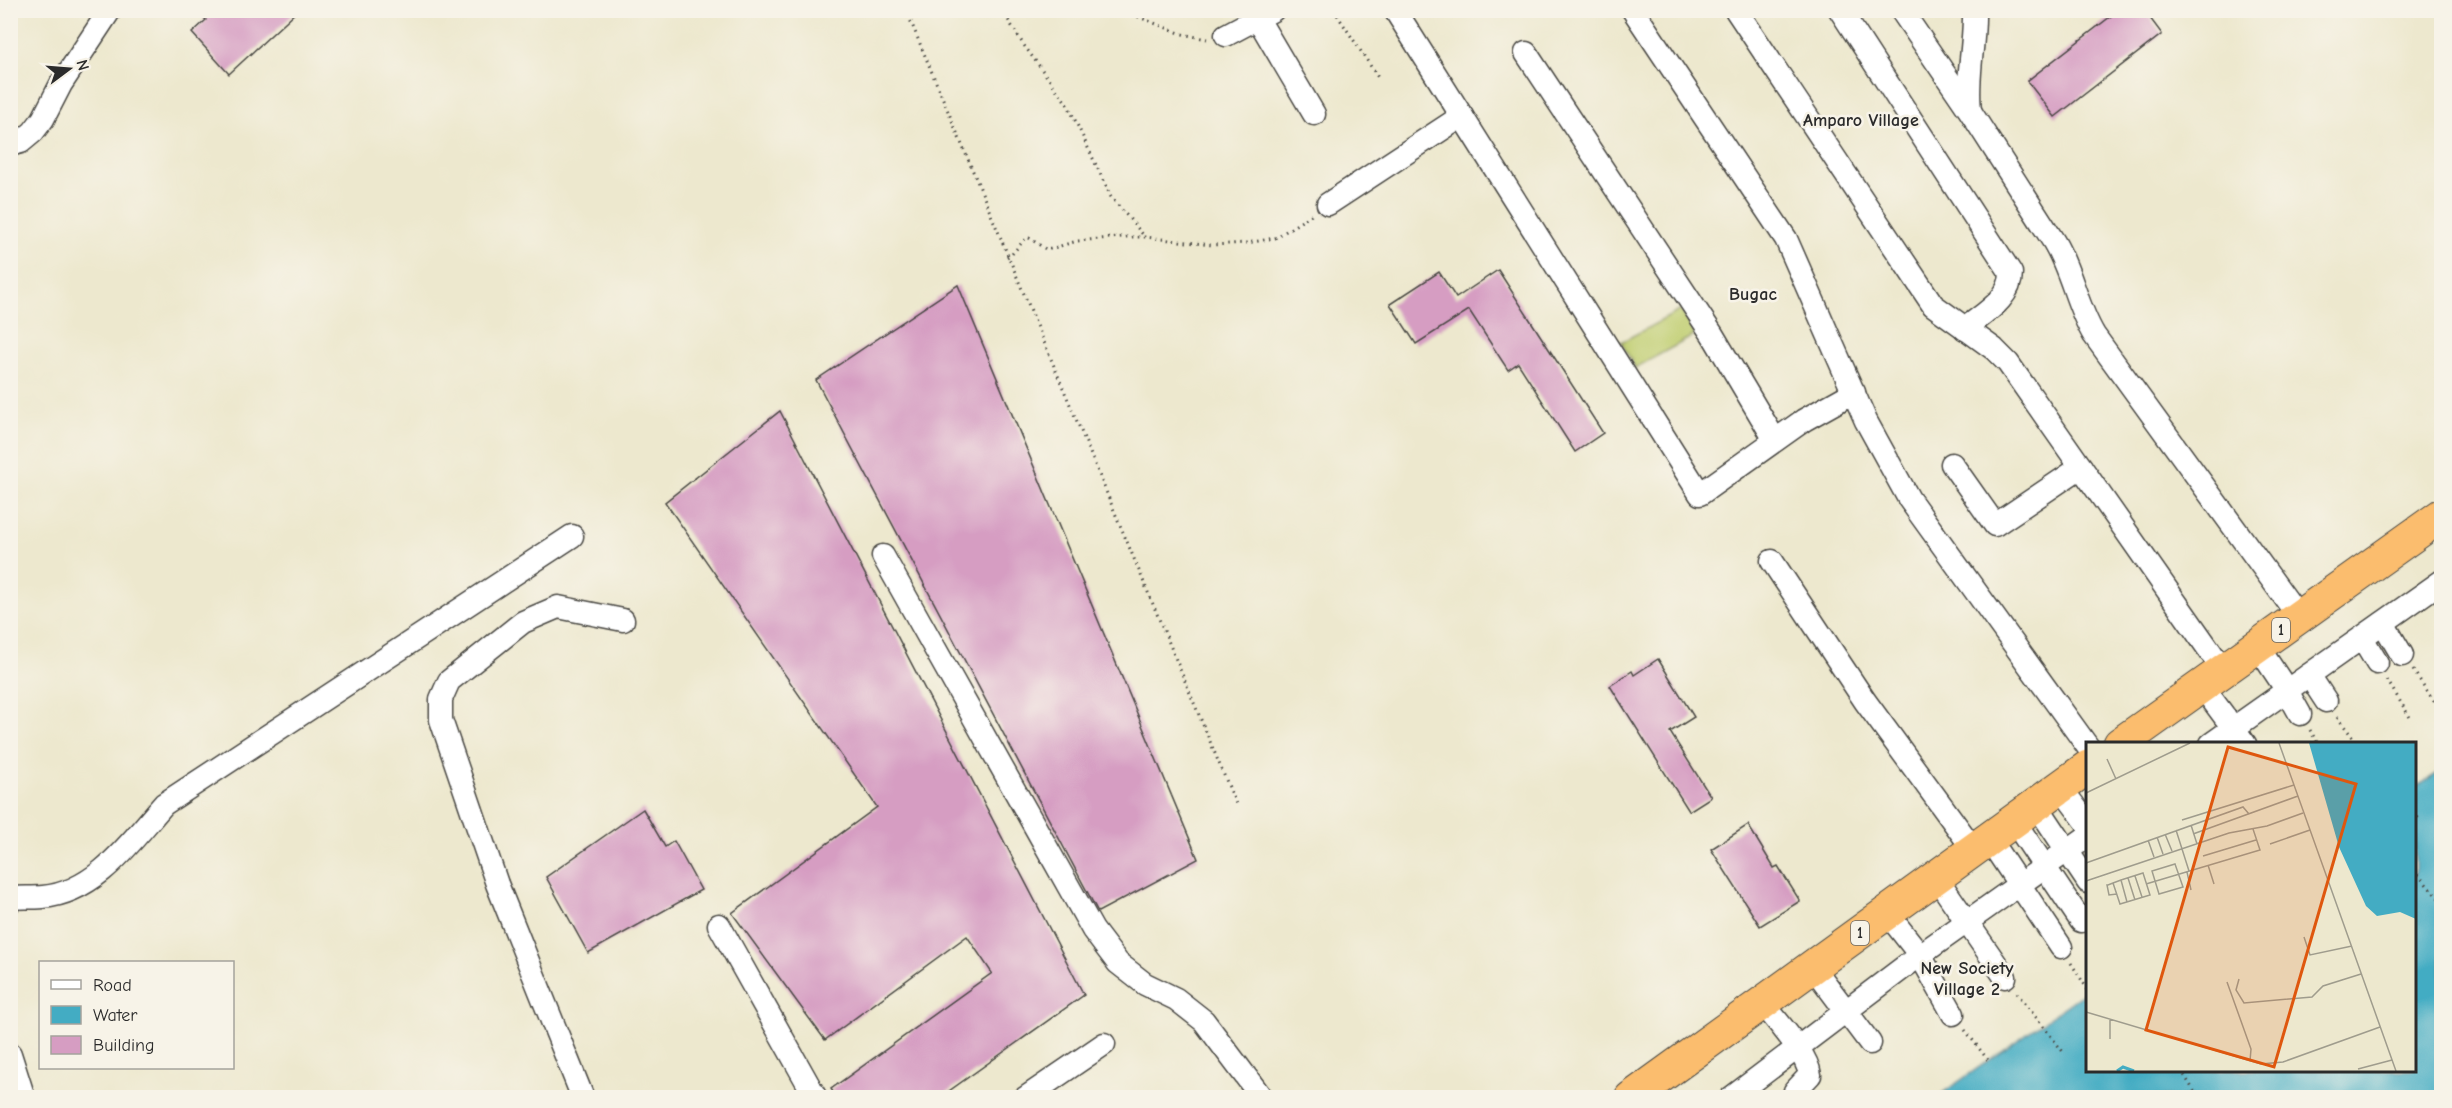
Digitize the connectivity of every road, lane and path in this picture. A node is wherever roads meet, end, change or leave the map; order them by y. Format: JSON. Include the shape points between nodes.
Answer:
{"nodes":[{"id":1,"x":110,"y":10,"type":"edge"},
{"id":2,"x":906,"y":10,"type":"edge"},
{"id":3,"x":1002,"y":10,"type":"edge"},
{"id":4,"x":1121,"y":10,"type":"edge"},
{"id":5,"x":1334,"y":10,"type":"edge"},
{"id":6,"x":1395,"y":10,"type":"edge"},
{"id":7,"x":1633,"y":10,"type":"edge"},
{"id":8,"x":1736,"y":10,"type":"edge"},
{"id":9,"x":1840,"y":10,"type":"edge"},
{"id":10,"x":1901,"y":10,"type":"edge"},
{"id":11,"x":1974,"y":10,"type":"edge"},
{"id":12,"x":1265,"y":15,"type":"edge"},
{"id":13,"x":1226,"y":35,"type":"joint"},
{"id":14,"x":1526,"y":53,"type":"dead end"},
{"id":15,"x":1379,"y":79,"type":"dead end"},
{"id":16,"x":1970,"y":111,"type":"junction"},
{"id":17,"x":1314,"y":114,"type":"dead end"},
{"id":18,"x":1462,"y":116,"type":"junction"},
{"id":19,"x":10,"y":145,"type":"edge"},
{"id":20,"x":1328,"y":204,"type":"joint"},
{"id":21,"x":1144,"y":237,"type":"junction"},
{"id":22,"x":1007,"y":257,"type":"junction"},
{"id":23,"x":1965,"y":329,"type":"junction"},
{"id":24,"x":1854,"y":392,"type":"junction"},
{"id":25,"x":1775,"y":440,"type":"junction"},
{"id":26,"x":1952,"y":464,"type":"dead end"},
{"id":27,"x":2081,"y":467,"type":"junction"},
{"id":28,"x":2438,"y":526,"type":"edge"},
{"id":29,"x":572,"y":536,"type":"dead end"},
{"id":30,"x":883,"y":556,"type":"dead end"},
{"id":31,"x":1772,"y":561,"type":"dead end"},
{"id":32,"x":2442,"y":581,"type":"edge"},
{"id":33,"x":2299,"y":617,"type":"junction"},
{"id":34,"x":623,"y":620,"type":"dead end"},
{"id":35,"x":2383,"y":623,"type":"junction"},
{"id":36,"x":2362,"y":638,"type":"junction"},
{"id":37,"x":2258,"y":647,"type":"junction"},
{"id":38,"x":2402,"y":655,"type":"joint"},
{"id":39,"x":2377,"y":663,"type":"joint"},
{"id":40,"x":2309,"y":675,"type":"junction"},
{"id":41,"x":2213,"y":679,"type":"junction"},
{"id":42,"x":2286,"y":689,"type":"junction"},
{"id":43,"x":2326,"y":700,"type":"joint"},
{"id":44,"x":2442,"y":713,"type":"edge"},
{"id":45,"x":2300,"y":714,"type":"dead end"},
{"id":46,"x":2411,"y":719,"type":"dead end"},
{"id":47,"x":2239,"y":736,"type":"edge"},
{"id":48,"x":2130,"y":741,"type":"edge"},
{"id":49,"x":2218,"y":742,"type":"edge"},
{"id":50,"x":2356,"y":742,"type":"edge"},
{"id":51,"x":2086,"y":744,"type":"edge"},
{"id":52,"x":2086,"y":768,"type":"edge"},
{"id":53,"x":1236,"y":804,"type":"dead end"},
{"id":54,"x":2416,"y":813,"type":"edge"},
{"id":55,"x":2015,"y":820,"type":"junction"},
{"id":56,"x":2421,"y":820,"type":"dead end"},
{"id":57,"x":2086,"y":824,"type":"edge"},
{"id":58,"x":2086,"y":837,"type":"edge"},
{"id":59,"x":2066,"y":851,"type":"junction"},
{"id":60,"x":2044,"y":867,"type":"junction"},
{"id":61,"x":2416,"y":871,"type":"edge"},
{"id":62,"x":1936,"y":877,"type":"junction"},
{"id":63,"x":2086,"y":879,"type":"edge"},
{"id":64,"x":2020,"y":884,"type":"junction"},
{"id":65,"x":10,"y":898,"type":"edge"},
{"id":66,"x":2442,"y":902,"type":"edge"},
{"id":67,"x":1887,"y":913,"type":"junction"},
{"id":68,"x":2081,"y":921,"type":"dead end"},
{"id":69,"x":1968,"y":922,"type":"junction"},
{"id":70,"x":719,"y":925,"type":"dead end"},
{"id":71,"x":2061,"y":946,"type":"joint"},
{"id":72,"x":1920,"y":955,"type":"junction"},
{"id":73,"x":1814,"y":967,"type":"junction"},
{"id":74,"x":2005,"y":977,"type":"joint"},
{"id":75,"x":2086,"y":987,"type":"edge"},
{"id":76,"x":1763,"y":1004,"type":"junction"},
{"id":77,"x":1847,"y":1011,"type":"junction"},
{"id":78,"x":1953,"y":1014,"type":"joint"},
{"id":79,"x":1870,"y":1043,"type":"dead end"},
{"id":80,"x":1104,"y":1044,"type":"dead end"},
{"id":81,"x":1796,"y":1047,"type":"junction"},
{"id":82,"x":2064,"y":1053,"type":"dead end"},
{"id":83,"x":10,"y":1054,"type":"edge"},
{"id":84,"x":1988,"y":1060,"type":"dead end"},
{"id":85,"x":2182,"y":1072,"type":"edge"},
{"id":86,"x":2203,"y":1096,"type":"dead end"},
{"id":87,"x":24,"y":1098,"type":"edge"},
{"id":88,"x":583,"y":1098,"type":"edge"},
{"id":89,"x":816,"y":1098,"type":"edge"},
{"id":90,"x":1025,"y":1098,"type":"edge"},
{"id":91,"x":1263,"y":1098,"type":"edge"},
{"id":92,"x":1631,"y":1098,"type":"edge"},
{"id":93,"x":1731,"y":1098,"type":"edge"},
{"id":94,"x":1796,"y":1098,"type":"edge"}],
"edges":[{"from":1,"to":19,"type":"street","via":[[61,84],[43,120],[33,132]]},
{"from":2,"to":22,"type":"path"},
{"from":3,"to":21,"type":"path","via":[[1068,105],[1111,197]]},
{"from":4,"to":13,"type":"path","via":[[1196,38]]},
{"from":5,"to":15,"type":"path"},
{"from":6,"to":18,"type":"street"},
{"from":7,"to":24,"type":"street","via":[[1786,239]]},
{"from":8,"to":23,"type":"street","via":[[1919,286],[1933,304]]},
{"from":9,"to":23,"type":"street","via":[[2011,273],[2007,292]]},
{"from":10,"to":16,"type":"street"},
{"from":11,"to":16,"type":"street","via":[[1974,46],[1967,90]]},
{"from":12,"to":13,"type":"street"},
{"from":12,"to":17,"type":"street"},
{"from":14,"to":25,"type":"street","via":[[1712,334]]},
{"from":16,"to":33,"type":"street","via":[[2063,258],[2078,305],[2094,335]]},
{"from":18,"to":20,"type":"street"},
{"from":18,"to":25,"type":"street","via":[[1700,494]]},
{"from":20,"to":21,"type":"path","via":[[1275,238],[1212,245]]},
{"from":21,"to":22,"type":"path","via":[[1077,242],[1051,250],[1026,238]]},
{"from":22,"to":53,"type":"path"},
{"from":23,"to":27,"type":"street","via":[[2008,363]]},
{"from":24,"to":25,"type":"street"},
{"from":24,"to":51,"type":"street","via":[[1909,499]]},
{"from":26,"to":27,"type":"street","via":[[1995,525]]},
{"from":27,"to":41,"type":"street"},
{"from":28,"to":33,"type":"highway","number":"1"},
{"from":29,"to":65,"type":"street","via":[[164,804],[116,859],[88,882],[45,897]]},
{"from":30,"to":91,"type":"street","via":[[1093,930],[1118,963],[1204,1021]]},
{"from":31,"to":55,"type":"street","via":[[1865,701]]},
{"from":32,"to":35,"type":"street"},
{"from":33,"to":37,"type":"highway","number":"1"},
{"from":34,"to":88,"type":"street","via":[[558,607],[523,622],[449,681],[441,699],[441,720],[497,884]]},
{"from":35,"to":36,"type":"street"},
{"from":35,"to":38,"type":"street"},
{"from":36,"to":39,"type":"street"},
{"from":36,"to":40,"type":"street"},
{"from":37,"to":41,"type":"highway","number":"1"},
{"from":37,"to":42,"type":"street"},
{"from":38,"to":44,"type":"path"},
{"from":39,"to":46,"type":"path"},
{"from":40,"to":42,"type":"street"},
{"from":40,"to":43,"type":"street"},
{"from":41,"to":47,"type":"street"},
{"from":41,"to":48,"type":"highway","number":"1"},
{"from":42,"to":45,"type":"street"},
{"from":42,"to":47,"type":"street"},
{"from":43,"to":50,"type":"path"},
{"from":47,"to":49,"type":"street"},
{"from":52,"to":55,"type":"highway","number":"1"},
{"from":54,"to":56,"type":"path"},
{"from":55,"to":57,"type":"street"},
{"from":55,"to":59,"type":"street"},
{"from":55,"to":60,"type":"street"},
{"from":55,"to":62,"type":"highway","number":"1"},
{"from":55,"to":64,"type":"street"},
{"from":58,"to":59,"type":"street"},
{"from":59,"to":60,"type":"street"},
{"from":59,"to":63,"type":"street"},
{"from":60,"to":64,"type":"street"},
{"from":60,"to":68,"type":"street"},
{"from":61,"to":66,"type":"path"},
{"from":62,"to":67,"type":"highway","number":"1"},
{"from":62,"to":69,"type":"street"},
{"from":64,"to":69,"type":"street"},
{"from":64,"to":71,"type":"street"},
{"from":67,"to":72,"type":"street"},
{"from":67,"to":73,"type":"highway","number":"1"},
{"from":69,"to":72,"type":"street"},
{"from":69,"to":74,"type":"street"},
{"from":70,"to":89,"type":"street"},
{"from":71,"to":75,"type":"path"},
{"from":72,"to":77,"type":"street"},
{"from":72,"to":78,"type":"street"},
{"from":73,"to":76,"type":"highway","number":"1"},
{"from":73,"to":77,"type":"street"},
{"from":74,"to":82,"type":"path"},
{"from":76,"to":81,"type":"street"},
{"from":76,"to":92,"type":"highway","number":"1"},
{"from":77,"to":79,"type":"street"},
{"from":77,"to":81,"type":"street"},
{"from":78,"to":84,"type":"path"},
{"from":80,"to":90,"type":"street"},
{"from":81,"to":93,"type":"street"},
{"from":81,"to":94,"type":"street","via":[[1810,1075],[1795,1092]]},
{"from":83,"to":87,"type":"street"},
{"from":85,"to":86,"type":"path","via":[[2194,1091]]}]}
